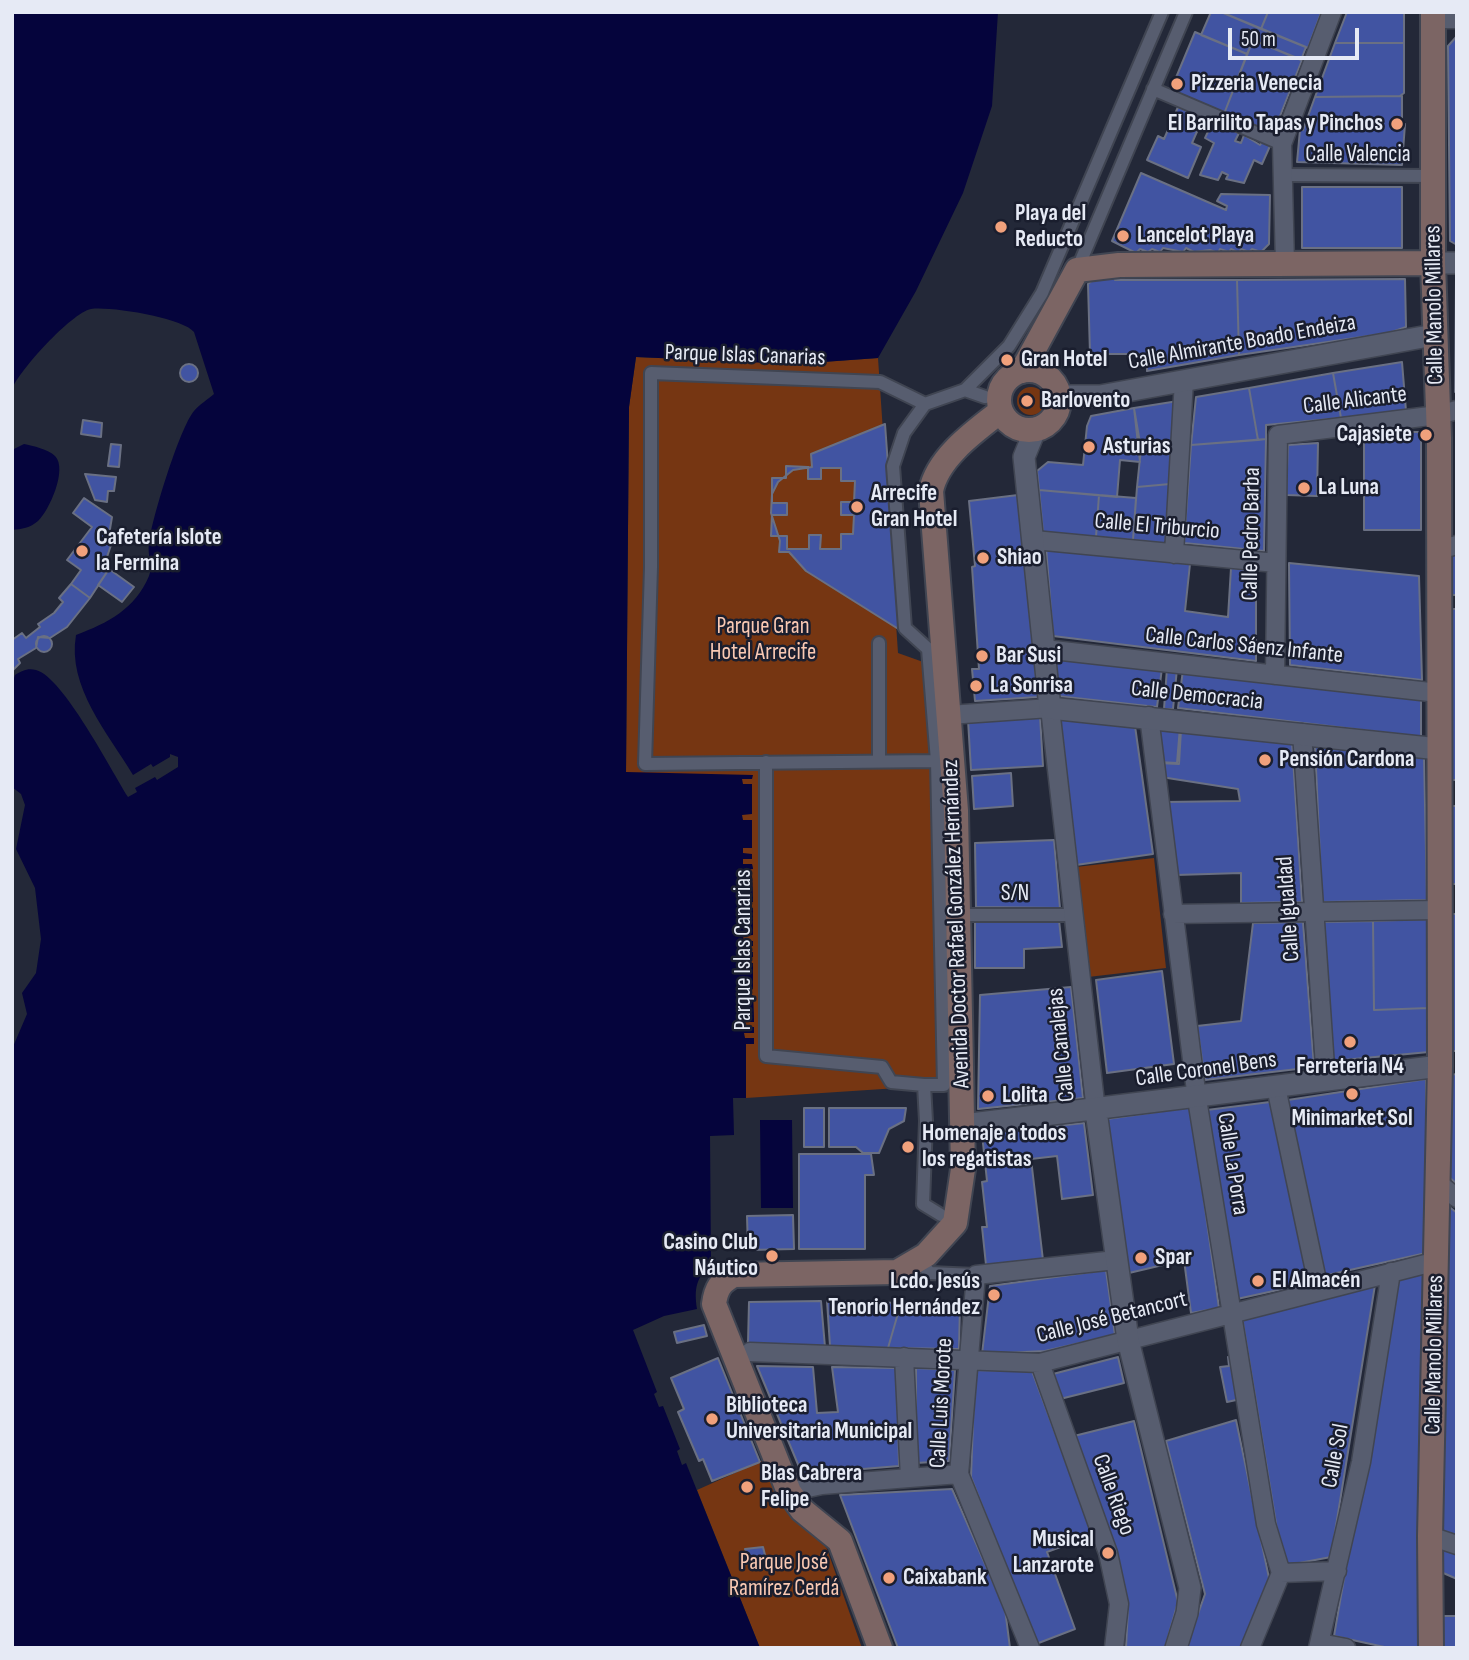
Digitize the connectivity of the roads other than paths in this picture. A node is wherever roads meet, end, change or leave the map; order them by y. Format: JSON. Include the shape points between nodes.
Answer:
{"nodes":[{"id":1,"x":1162,"y":12,"type":"edge"},
{"id":2,"x":1186,"y":12,"type":"edge"},
{"id":3,"x":1332,"y":12,"type":"edge"},
{"id":4,"x":1441,"y":17,"type":"edge"},
{"id":5,"x":1153,"y":89,"type":"junction"},
{"id":6,"x":1282,"y":144,"type":"junction"},
{"id":7,"x":1283,"y":175,"type":"junction"},
{"id":8,"x":1433,"y":176,"type":"junction"},
{"id":9,"x":1445,"y":263,"type":"edge"},
{"id":10,"x":1285,"y":265,"type":"junction"},
{"id":11,"x":1077,"y":270,"type":"junction"},
{"id":12,"x":1434,"y":335,"type":"junction"},
{"id":13,"x":1022,"y":371,"type":"junction"},
{"id":14,"x":1184,"y":380,"type":"junction"},
{"id":15,"x":965,"y":390,"type":"junction"},
{"id":16,"x":1058,"y":396,"type":"junction"},
{"id":17,"x":925,"y":404,"type":"junction"},
{"id":18,"x":993,"y":404,"type":"junction"},
{"id":19,"x":1447,"y":413,"type":"edge"},
{"id":20,"x":1035,"y":430,"type":"junction"},
{"id":21,"x":1278,"y":435,"type":"joint"},
{"id":22,"x":1034,"y":540,"type":"junction"},
{"id":23,"x":1448,"y":548,"type":"edge"},
{"id":24,"x":1174,"y":554,"type":"junction"},
{"id":25,"x":1276,"y":563,"type":"junction"},
{"id":26,"x":1447,"y":604,"type":"edge"},
{"id":27,"x":879,"y":643,"type":"dead end"},
{"id":28,"x":1044,"y":649,"type":"junction"},
{"id":29,"x":1275,"y":675,"type":"junction"},
{"id":30,"x":1438,"y":693,"type":"junction"},
{"id":31,"x":1050,"y":708,"type":"junction"},
{"id":32,"x":948,"y":715,"type":"junction"},
{"id":33,"x":1149,"y":716,"type":"junction"},
{"id":34,"x":1302,"y":733,"type":"junction"},
{"id":35,"x":1439,"y":749,"type":"junction"},
{"id":36,"x":879,"y":761,"type":"junction"},
{"id":37,"x":937,"y":761,"type":"junction"},
{"id":38,"x":766,"y":762,"type":"junction"},
{"id":39,"x":1448,"y":792,"type":"edge"},
{"id":40,"x":1445,"y":901,"type":"edge"},
{"id":41,"x":1312,"y":912,"type":"junction"},
{"id":42,"x":1173,"y":914,"type":"junction"},
{"id":43,"x":957,"y":915,"type":"junction"},
{"id":44,"x":1074,"y":915,"type":"junction"},
{"id":45,"x":1448,"y":1066,"type":"edge"},
{"id":46,"x":1326,"y":1081,"type":"junction"},
{"id":47,"x":923,"y":1085,"type":"junction"},
{"id":48,"x":1276,"y":1087,"type":"junction"},
{"id":49,"x":1197,"y":1099,"type":"junction"},
{"id":50,"x":1096,"y":1111,"type":"junction"},
{"id":51,"x":963,"y":1125,"type":"junction"},
{"id":52,"x":1448,"y":1190,"type":"edge"},
{"id":53,"x":941,"y":1214,"type":"dead end"},
{"id":54,"x":924,"y":1254,"type":"junction"},
{"id":55,"x":1116,"y":1260,"type":"junction"},
{"id":56,"x":1437,"y":1261,"type":"junction"},
{"id":57,"x":1391,"y":1272,"type":"junction"},
{"id":58,"x":976,"y":1275,"type":"junction"},
{"id":59,"x":1319,"y":1290,"type":"junction"},
{"id":60,"x":1232,"y":1313,"type":"junction"},
{"id":61,"x":1128,"y":1340,"type":"junction"},
{"id":62,"x":750,"y":1352,"type":"dead end"},
{"id":63,"x":904,"y":1357,"type":"junction"},
{"id":64,"x":969,"y":1360,"type":"junction"},
{"id":65,"x":1040,"y":1363,"type":"junction"},
{"id":66,"x":959,"y":1474,"type":"junction"},
{"id":67,"x":910,"y":1478,"type":"junction"},
{"id":68,"x":789,"y":1492,"type":"junction"},
{"id":69,"x":1430,"y":1536,"type":"junction"},
{"id":70,"x":1457,"y":1545,"type":"edge"},
{"id":71,"x":1337,"y":1571,"type":"junction"},
{"id":72,"x":1281,"y":1573,"type":"junction"},
{"id":73,"x":1319,"y":1645,"type":"edge"},
{"id":74,"x":880,"y":1648,"type":"edge"},
{"id":75,"x":1030,"y":1648,"type":"edge"},
{"id":76,"x":1114,"y":1648,"type":"edge"},
{"id":77,"x":1176,"y":1648,"type":"edge"},
{"id":78,"x":1250,"y":1648,"type":"edge"},
{"id":79,"x":1346,"y":1648,"type":"edge"},
{"id":80,"x":1431,"y":1648,"type":"edge"}],
"edges":[{"from":1,"to":15,"type":"street","via":[[1041,293],[1009,346]]},
{"from":2,"to":5,"type":"street"},
{"from":3,"to":6,"type":"street"},
{"from":4,"to":8,"type":"main road","name":"Calle Manolo Millares"},
{"from":5,"to":6,"type":"street"},
{"from":5,"to":11,"type":"street"},
{"from":6,"to":7,"type":"street"},
{"from":7,"to":8,"type":"street","name":"Calle Valencia"},
{"from":7,"to":10,"type":"street"},
{"from":8,"to":9,"type":"main road","name":"Calle Manolo Millares"},
{"from":9,"to":10,"type":"main road"},
{"from":9,"to":12,"type":"main road","name":"Calle Manolo Millares"},
{"from":10,"to":11,"type":"main road","via":[[1119,265]]},
{"from":11,"to":13,"type":"main road"},
{"from":12,"to":14,"type":"street","name":"Calle Almirante Boado Endeiza"},
{"from":12,"to":19,"type":"main road","name":"Calle Manolo Millares"},
{"from":13,"to":16,"type":"main road","via":[[1048,377]]},
{"from":13,"to":18,"type":"main road","via":[[1012,375],[1002,387],[999,402]]},
{"from":14,"to":16,"type":"street","name":"Calle Almirante Boado Endeiza","via":[[1100,396]]},
{"from":14,"to":24,"type":"street"},
{"from":15,"to":17,"type":"street"},
{"from":15,"to":18,"type":"street"},
{"from":16,"to":20,"type":"main road","via":[[1051,421]]},
{"from":17,"to":37,"type":"street","via":[[904,433],[894,466],[905,628],[929,649]]},
{"from":17,"to":38,"type":"street","name":"Parque Islas Canarias","via":[[880,382],[651,373],[645,764]]},
{"from":18,"to":20,"type":"main road","via":[[1013,426]]},
{"from":18,"to":32,"type":"main road","name":"Avenida Doctor Rafael González Hernández","via":[[934,476]]},
{"from":19,"to":21,"type":"street","name":"Calle Alicante"},
{"from":19,"to":23,"type":"main road","name":"Calle Manolo Millares"},
{"from":20,"to":22,"type":"street","name":"Calle Canalejas","via":[[1024,457]]},
{"from":21,"to":25,"type":"street","name":"Calle Pedro Barba"},
{"from":22,"to":24,"type":"street","name":"Calle El Triburcio"},
{"from":22,"to":28,"type":"street","name":"Calle Canalejas"},
{"from":23,"to":26,"type":"main road","name":"Calle Manolo Millares"},
{"from":24,"to":25,"type":"street","name":"Calle El Triburcio"},
{"from":25,"to":29,"type":"street","name":"Calle Pedro Barba"},
{"from":26,"to":30,"type":"main road","name":"Calle Manolo Millares"},
{"from":27,"to":36,"type":"street"},
{"from":28,"to":29,"type":"street","name":"Calle Carlos Sáenz Infante"},
{"from":28,"to":31,"type":"street","name":"Calle Canalejas"},
{"from":29,"to":30,"type":"street","name":"Calle Carlos Sáenz Infante"},
{"from":30,"to":35,"type":"main road","name":"Calle Manolo Millares"},
{"from":31,"to":32,"type":"street","name":"Calle Democracia"},
{"from":31,"to":33,"type":"street","name":"Calle Democracia"},
{"from":31,"to":44,"type":"street","name":"Calle Canalejas"},
{"from":32,"to":43,"type":"main road","name":"Avenida Doctor Rafael González Hernández","via":[[956,811]]},
{"from":33,"to":34,"type":"street","name":"Calle Democracia"},
{"from":33,"to":42,"type":"street","name":"Calle La Porra"},
{"from":34,"to":35,"type":"street","name":"Calle Democracia"},
{"from":34,"to":41,"type":"street","name":"Calle Igualdad"},
{"from":35,"to":39,"type":"main road","name":"Calle Manolo Millares"},
{"from":36,"to":37,"type":"street","name":"Parque Islas Canarias"},
{"from":36,"to":38,"type":"street","name":"Parque Islas Canarias"},
{"from":37,"to":47,"type":"street","via":[[944,1085]]},
{"from":38,"to":47,"type":"street","name":"Parque Islas Canarias","via":[[766,1056],[882,1068],[891,1082]]},
{"from":39,"to":40,"type":"main road","name":"Calle Manolo Millares"},
{"from":40,"to":41,"type":"street"},
{"from":40,"to":45,"type":"main road","name":"Calle Manolo Millares"},
{"from":41,"to":42,"type":"street"},
{"from":41,"to":46,"type":"street","name":"Calle Igualdad"},
{"from":42,"to":49,"type":"street","name":"Calle La Porra"},
{"from":43,"to":44,"type":"street","name":"S/N"},
{"from":43,"to":51,"type":"main road","name":"Avenida Doctor Rafael González Hernández"},
{"from":44,"to":50,"type":"street","name":"Calle Canalejas"},
{"from":45,"to":46,"type":"street","name":"Calle Coronel Bens"},
{"from":45,"to":52,"type":"main road","name":"Calle Manolo Millares"},
{"from":46,"to":48,"type":"street","name":"Calle Coronel Bens"},
{"from":47,"to":53,"type":"street","via":[[923,1204]]},
{"from":48,"to":49,"type":"street","name":"Calle Coronel Bens"},
{"from":48,"to":59,"type":"street"},
{"from":49,"to":50,"type":"street","name":"Calle Coronel Bens"},
{"from":49,"to":60,"type":"street","name":"Calle La Porra"},
{"from":50,"to":51,"type":"street","name":"Calle Coronel Bens"},
{"from":50,"to":55,"type":"street","name":"Calle Canalejas"},
{"from":51,"to":54,"type":"main road","name":"Avenida Doctor Rafael González Hernández","via":[[961,1198],[955,1223]]},
{"from":52,"to":56,"type":"main road","name":"Calle Manolo Millares"},
{"from":54,"to":58,"type":"street","via":[[930,1273]]},
{"from":54,"to":68,"type":"main road","via":[[897,1272],[734,1275],[716,1290],[714,1304]]},
{"from":55,"to":58,"type":"street"},
{"from":55,"to":61,"type":"street","name":"Calle Canalejas"},
{"from":56,"to":57,"type":"street","name":"Calle José Betancort"},
{"from":56,"to":69,"type":"main road","name":"Calle Manolo Millares"},
{"from":57,"to":59,"type":"street","name":"Calle José Betancort"},
{"from":57,"to":71,"type":"street","name":"Calle Sol","via":[[1361,1462]]},
{"from":58,"to":64,"type":"street","name":"Calle Luis Morote"},
{"from":59,"to":60,"type":"street","name":"Calle José Betancort"},
{"from":60,"to":61,"type":"street","name":"Calle José Betancort"},
{"from":60,"to":72,"type":"street","name":"Calle La Porra","via":[[1266,1524]]},
{"from":61,"to":65,"type":"street","name":"Calle José Betancort"},
{"from":61,"to":77,"type":"street","name":"Calle Canalejas","via":[[1190,1588]]},
{"from":62,"to":63,"type":"street","name":"Calle José Betancort"},
{"from":63,"to":64,"type":"street","name":"Calle José Betancort"},
{"from":63,"to":67,"type":"street"},
{"from":64,"to":65,"type":"street","name":"Calle José Betancort"},
{"from":64,"to":66,"type":"street","name":"Calle Luis Morote"},
{"from":65,"to":76,"type":"street","name":"Calle Riego","via":[[1108,1553],[1119,1604]]},
{"from":66,"to":67,"type":"street"},
{"from":66,"to":75,"type":"street","name":"Calle Luis Morote"},
{"from":67,"to":68,"type":"street"},
{"from":68,"to":74,"type":"main road","via":[[802,1510],[840,1541]]},
{"from":69,"to":70,"type":"street"},
{"from":69,"to":80,"type":"main road","name":"Calle Manolo Millares"},
{"from":71,"to":72,"type":"street"},
{"from":71,"to":73,"type":"street","name":"Calle Sol"},
{"from":72,"to":78,"type":"street"},
{"from":73,"to":79,"type":"street"}]}
